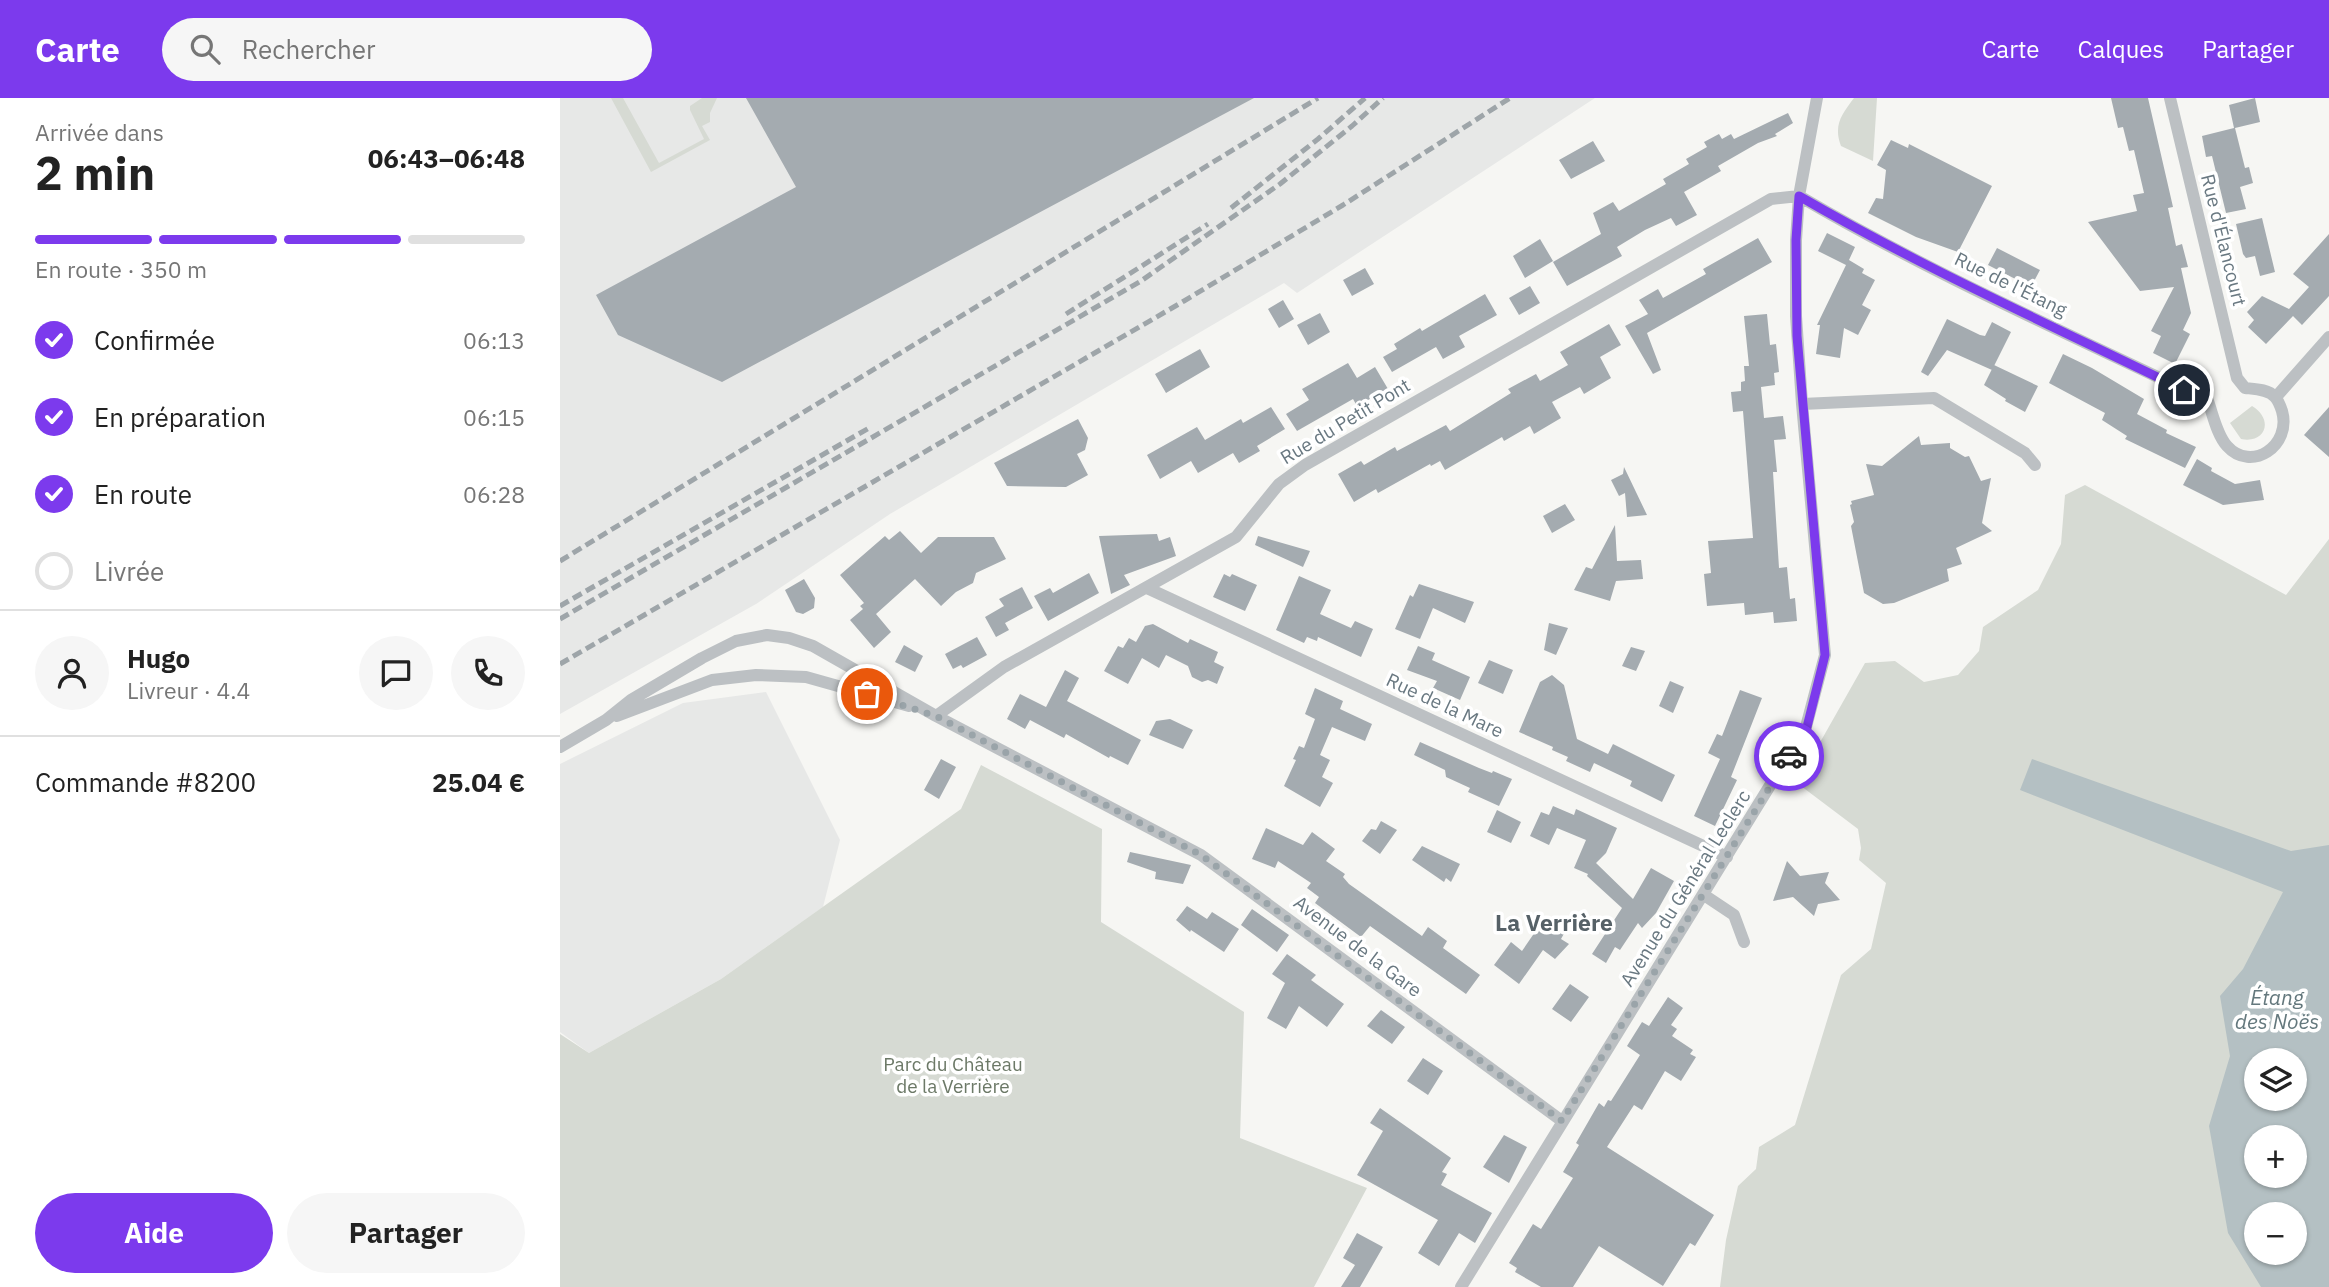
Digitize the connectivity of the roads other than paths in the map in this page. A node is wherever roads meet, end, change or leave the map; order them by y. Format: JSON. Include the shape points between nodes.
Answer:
{"nodes":[{"id":1,"x":1817,"y":98,"type":"edge"},
{"id":2,"x":2170,"y":98,"type":"edge"},
{"id":3,"x":1799,"y":196,"type":"junction"},
{"id":4,"x":2329,"y":337,"type":"edge"},
{"id":5,"x":2276,"y":397,"type":"junction"},
{"id":6,"x":1802,"y":404,"type":"junction"},
{"id":7,"x":2035,"y":465,"type":"dead end"},
{"id":8,"x":1147,"y":588,"type":"junction"},
{"id":9,"x":936,"y":716,"type":"junction"},
{"id":10,"x":606,"y":720,"type":"junction"},
{"id":11,"x":560,"y":747,"type":"edge"},
{"id":12,"x":1727,"y":857,"type":"junction"},
{"id":13,"x":1704,"y":895,"type":"junction"},
{"id":14,"x":1744,"y":942,"type":"dead end"},
{"id":15,"x":1562,"y":1121,"type":"junction"},
{"id":16,"x":1461,"y":1287,"type":"edge"}],
"edges":[{"from":1,"to":3,"type":"street","name":"Avenue du Général Leclerc"},
{"from":2,"to":5,"type":"street","name":"Rue d'Élancourt","via":[[2237,378],[2245,388]]},
{"from":3,"to":5,"type":"street","name":"Rue de l'Étang","via":[[2208,401],[2228,447],[2247,457],[2268,453],[2280,442],[2285,426]]},
{"from":3,"to":6,"type":"street","name":"Avenue du Général Leclerc","via":[[1796,316]]},
{"from":3,"to":8,"type":"street","name":"Rue du Petit Pont","via":[[1771,199],[1305,465],[1279,484],[1236,537]]},
{"from":4,"to":5,"type":"street"},
{"from":6,"to":7,"type":"street","via":[[1934,398],[2025,453]]},
{"from":6,"to":12,"type":"street","name":"Avenue du Général Leclerc","via":[[1825,655],[1807,727]]},
{"from":8,"to":9,"type":"street","name":"Rue du Petit Pont","via":[[1004,667]]},
{"from":8,"to":12,"type":"street","name":"Rue de la Mare"},
{"from":9,"to":10,"type":"street","name":"Avenue de la Gare","via":[[806,677],[756,675],[712,680]]},
{"from":9,"to":10,"type":"street","name":"Avenue de la Gare","via":[[813,646],[767,635],[736,641],[702,658]]},
{"from":9,"to":15,"type":"street","name":"Avenue de la Gare","via":[[1201,855]]},
{"from":10,"to":11,"type":"street","name":"Avenue de la Gare"},
{"from":12,"to":13,"type":"street","name":"Avenue du Général Leclerc"},
{"from":13,"to":14,"type":"street","via":[[1734,915]]},
{"from":13,"to":15,"type":"street","name":"Avenue du Général Leclerc"},
{"from":15,"to":16,"type":"street","name":"Avenue du Général Leclerc"}]}
